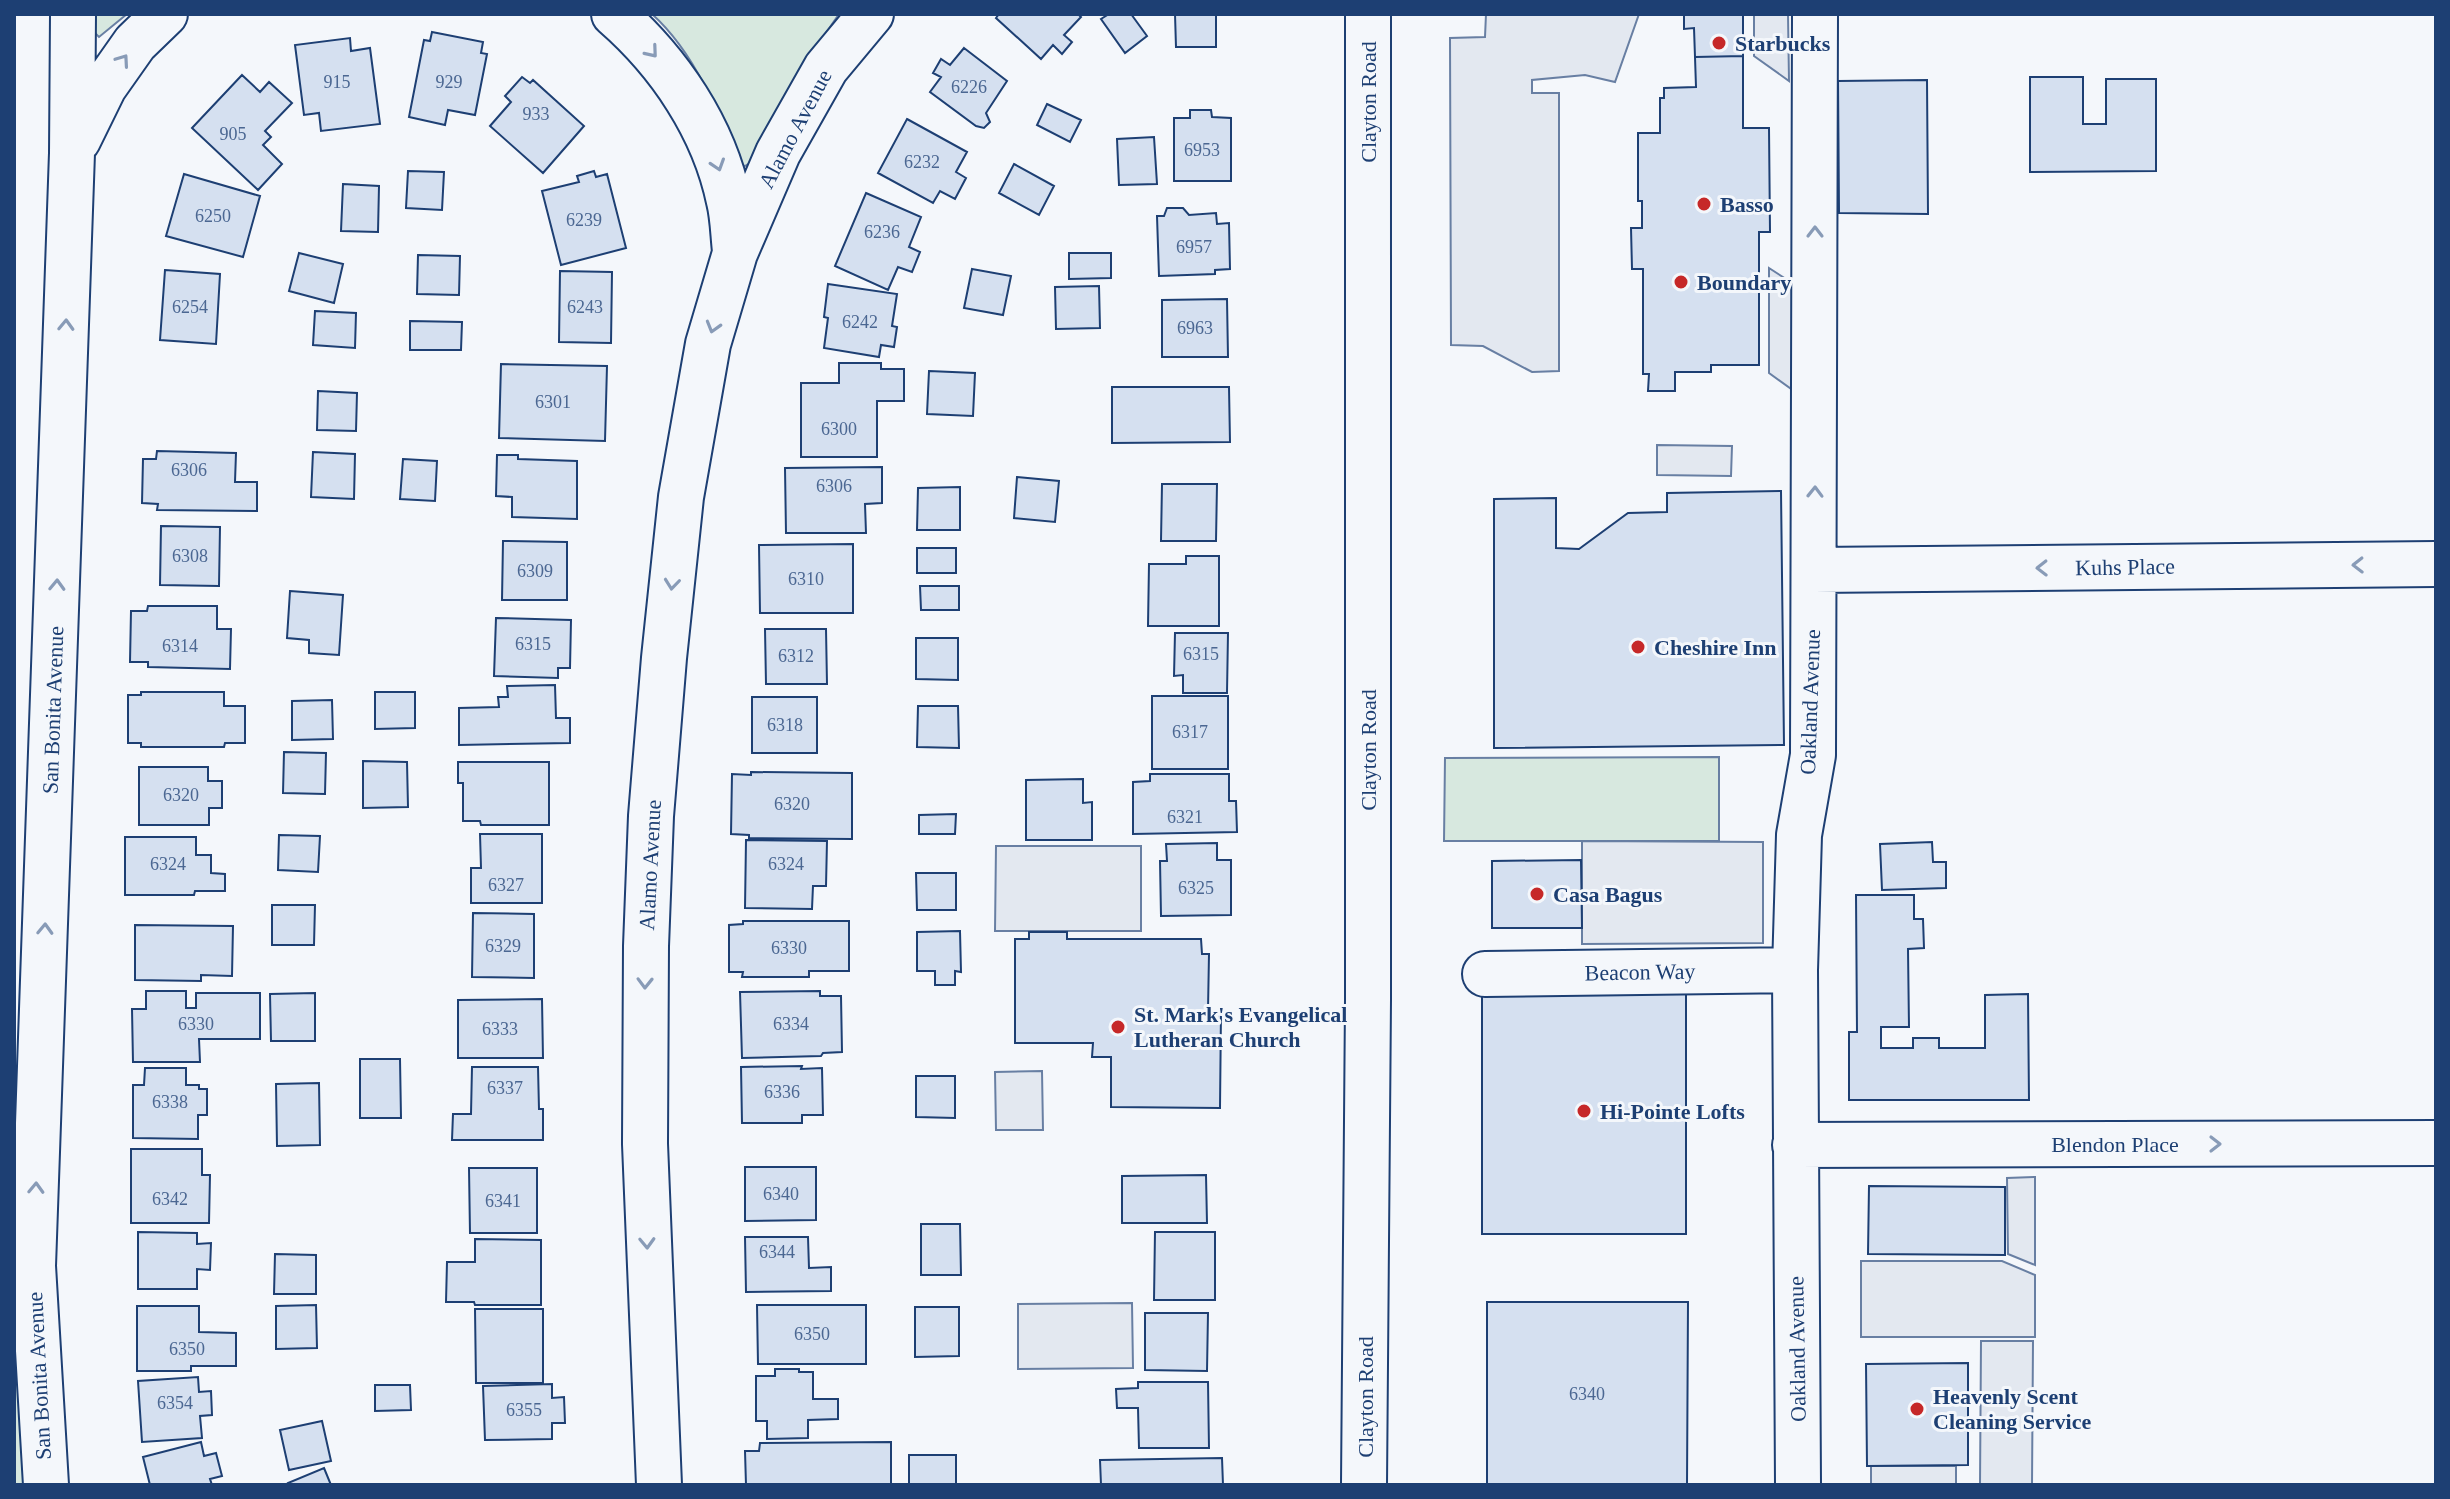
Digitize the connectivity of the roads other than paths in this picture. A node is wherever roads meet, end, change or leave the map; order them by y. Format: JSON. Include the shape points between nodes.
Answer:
{"nodes":[{"id":1,"x":73,"y":14,"type":"edge"},
{"id":2,"x":165,"y":14,"type":"edge"},
{"id":3,"x":614,"y":14,"type":"edge"},
{"id":4,"x":871,"y":14,"type":"edge"},
{"id":5,"x":1368,"y":14,"type":"edge"},
{"id":6,"x":1815,"y":14,"type":"edge"},
{"id":7,"x":72,"y":153,"type":"junction"},
{"id":8,"x":735,"y":253,"type":"junction"},
{"id":9,"x":2436,"y":564,"type":"edge"},
{"id":10,"x":1814,"y":570,"type":"junction"},
{"id":11,"x":1795,"y":970,"type":"junction"},
{"id":12,"x":1485,"y":974,"type":"dead end"},
{"id":13,"x":2436,"y":1143,"type":"edge"},
{"id":14,"x":1795,"y":1145,"type":"junction"},
{"id":15,"x":33,"y":1266,"type":"junction"},
{"id":16,"x":14,"y":1315,"type":"edge"},
{"id":17,"x":46,"y":1485,"type":"edge"},
{"id":18,"x":659,"y":1485,"type":"edge"},
{"id":19,"x":1364,"y":1485,"type":"edge"},
{"id":20,"x":1798,"y":1485,"type":"edge"}],
"edges":[{"from":1,"to":7,"type":"street","name":"San Bonita Avenue"},
{"from":7,"to":2,"type":"street","name":"San Bonita Avenue","one_way":true,"via":[[104,87],[135,43]]},
{"from":3,"to":8,"type":"street","name":"Alamo Avenue","one_way":true,"via":[[676,80],[712,146],[729,201]]},
{"from":4,"to":8,"type":"street","name":"Alamo Avenue","via":[[826,68],[778,153]]},
{"from":5,"to":19,"type":"street","name":"Clayton Road"},
{"from":10,"to":6,"type":"street","name":"Oakland Avenue","one_way":true},
{"from":15,"to":7,"type":"street","name":"San Bonita Avenue","one_way":true},
{"from":8,"to":18,"type":"street","name":"Alamo Avenue","one_way":true,"via":[[708,344],[681,497],[651,816],[644,1083]]},
{"from":9,"to":10,"type":"street","name":"Kuhs Place","one_way":true},
{"from":10,"to":11,"type":"street","name":"Oakland Avenue","via":[[1813,755],[1799,835]]},
{"from":11,"to":12,"type":"street","name":"Beacon Way"},
{"from":11,"to":14,"type":"street","name":"Oakland Avenue"},
{"from":14,"to":13,"type":"street","name":"Blendon Place","one_way":true},
{"from":14,"to":20,"type":"street","name":"Oakland Avenue"},
{"from":15,"to":16,"type":"street","name":"San Bonita Avenue"},
{"from":15,"to":17,"type":"street","name":"San Bonita Avenue"}]}
